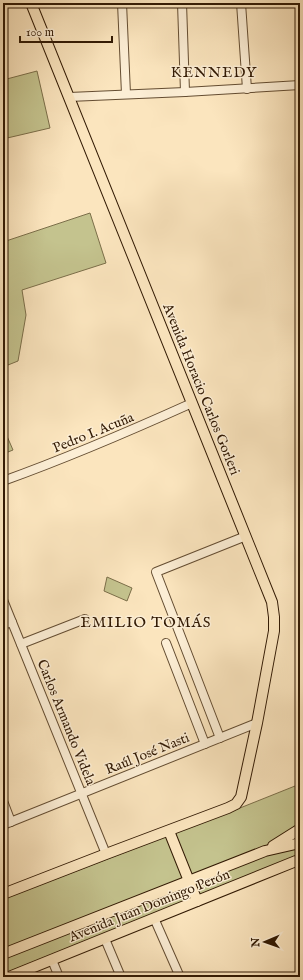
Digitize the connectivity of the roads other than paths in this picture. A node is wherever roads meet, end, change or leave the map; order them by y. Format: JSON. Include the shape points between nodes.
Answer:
{"nodes":[{"id":1,"x":31,"y":3,"type":"edge"},
{"id":2,"x":122,"y":3,"type":"edge"},
{"id":3,"x":182,"y":3,"type":"edge"},
{"id":4,"x":241,"y":3,"type":"edge"},
{"id":5,"x":300,"y":86,"type":"edge"},
{"id":6,"x":246,"y":89,"type":"junction"},
{"id":7,"x":185,"y":92,"type":"junction"},
{"id":8,"x":126,"y":94,"type":"junction"},
{"id":9,"x":68,"y":97,"type":"junction"},
{"id":10,"x":192,"y":404,"type":"junction"},
{"id":11,"x":3,"y":481,"type":"edge"},
{"id":12,"x":246,"y":536,"type":"junction"},
{"id":13,"x":3,"y":600,"type":"edge"},
{"id":14,"x":84,"y":619,"type":"dead end"},
{"id":15,"x":12,"y":622,"type":"junction"},
{"id":16,"x":3,"y":626,"type":"edge"},
{"id":17,"x":166,"y":643,"type":"dead end"},
{"id":18,"x":21,"y":644,"type":"junction"},
{"id":19,"x":257,"y":723,"type":"junction"},
{"id":20,"x":220,"y":738,"type":"junction"},
{"id":21,"x":205,"y":744,"type":"junction"},
{"id":22,"x":82,"y":794,"type":"junction"},
{"id":23,"x":3,"y":801,"type":"edge"},
{"id":24,"x":11,"y":822,"type":"junction"},
{"id":25,"x":3,"y":825,"type":"edge"},
{"id":26,"x":300,"y":829,"type":"edge"},
{"id":27,"x":168,"y":831,"type":"junction"},
{"id":28,"x":300,"y":843,"type":"edge"},
{"id":29,"x":265,"y":851,"type":"junction"},
{"id":30,"x":106,"y":854,"type":"junction"},
{"id":31,"x":300,"y":860,"type":"edge"},
{"id":32,"x":189,"y":881,"type":"junction"},
{"id":33,"x":3,"y":894,"type":"edge"},
{"id":34,"x":197,"y":901,"type":"junction"},
{"id":35,"x":154,"y":918,"type":"junction"},
{"id":36,"x":105,"y":938,"type":"junction"},
{"id":37,"x":3,"y":954,"type":"edge"},
{"id":38,"x":52,"y":960,"type":"junction"},
{"id":39,"x":10,"y":977,"type":"edge"},
{"id":40,"x":59,"y":977,"type":"edge"},
{"id":41,"x":121,"y":977,"type":"edge"},
{"id":42,"x":180,"y":977,"type":"edge"}],
"edges":[{"from":1,"to":9,"type":"main road","name":"Avenida Horacio Carlos Gorleri"},
{"from":2,"to":8,"type":"street"},
{"from":3,"to":7,"type":"street"},
{"from":4,"to":6,"type":"street"},
{"from":5,"to":6,"type":"street"},
{"from":6,"to":7,"type":"street"},
{"from":7,"to":8,"type":"street"},
{"from":8,"to":9,"type":"street"},
{"from":9,"to":10,"type":"main road","name":"Avenida Horacio Carlos Gorleri"},
{"from":10,"to":11,"type":"street","name":"Pedro I. Acuña"},
{"from":10,"to":12,"type":"main road","name":"Avenida Horacio Carlos Gorleri"},
{"from":12,"to":19,"type":"main road","name":"Avenida Horacio Carlos Gorleri","via":[[272,602],[274,617],[274,631]]},
{"from":12,"to":20,"type":"street","via":[[156,572]]},
{"from":13,"to":15,"type":"street","name":"Carlos Armando Videla"},
{"from":14,"to":18,"type":"street"},
{"from":15,"to":16,"type":"street"},
{"from":15,"to":18,"type":"street","name":"Carlos Armando Videla"},
{"from":17,"to":21,"type":"street"},
{"from":18,"to":22,"type":"street","name":"Carlos Armando Videla"},
{"from":19,"to":20,"type":"street","name":"Raúl José Nasti"},
{"from":19,"to":27,"type":"main road","name":"Avenida Horacio Carlos Gorleri","via":[[241,797],[236,804]]},
{"from":20,"to":21,"type":"street","name":"Raúl José Nasti"},
{"from":21,"to":22,"type":"street","name":"Raúl José Nasti"},
{"from":22,"to":24,"type":"street","name":"Raúl José Nasti"},
{"from":22,"to":30,"type":"street","name":"Carlos Armando Videla"},
{"from":23,"to":24,"type":"street"},
{"from":24,"to":25,"type":"street","name":"Raúl José Nasti"},
{"from":26,"to":29,"type":"main road","name":"Avenida Juan Domingo Perón"},
{"from":27,"to":30,"type":"main road"},
{"from":27,"to":32,"type":"main road"},
{"from":28,"to":29,"type":"main road","name":"Avenida Juan Domingo Perón"},
{"from":29,"to":32,"type":"main road","name":"Avenida Juan Domingo Perón"},
{"from":30,"to":33,"type":"main road"},
{"from":31,"to":34,"type":"main road","name":"Avenida Juan Domingo Perón"},
{"from":32,"to":34,"type":"main road"},
{"from":32,"to":37,"type":"main road","name":"Avenida Juan Domingo Perón"},
{"from":34,"to":35,"type":"main road","name":"Avenida Juan Domingo Perón"},
{"from":35,"to":36,"type":"main road","name":"Avenida Juan Domingo Perón"},
{"from":35,"to":42,"type":"street"},
{"from":36,"to":38,"type":"main road","name":"Avenida Juan Domingo Perón"},
{"from":36,"to":41,"type":"street"},
{"from":38,"to":39,"type":"main road","name":"Avenida Juan Domingo Perón"},
{"from":38,"to":40,"type":"street"}]}
